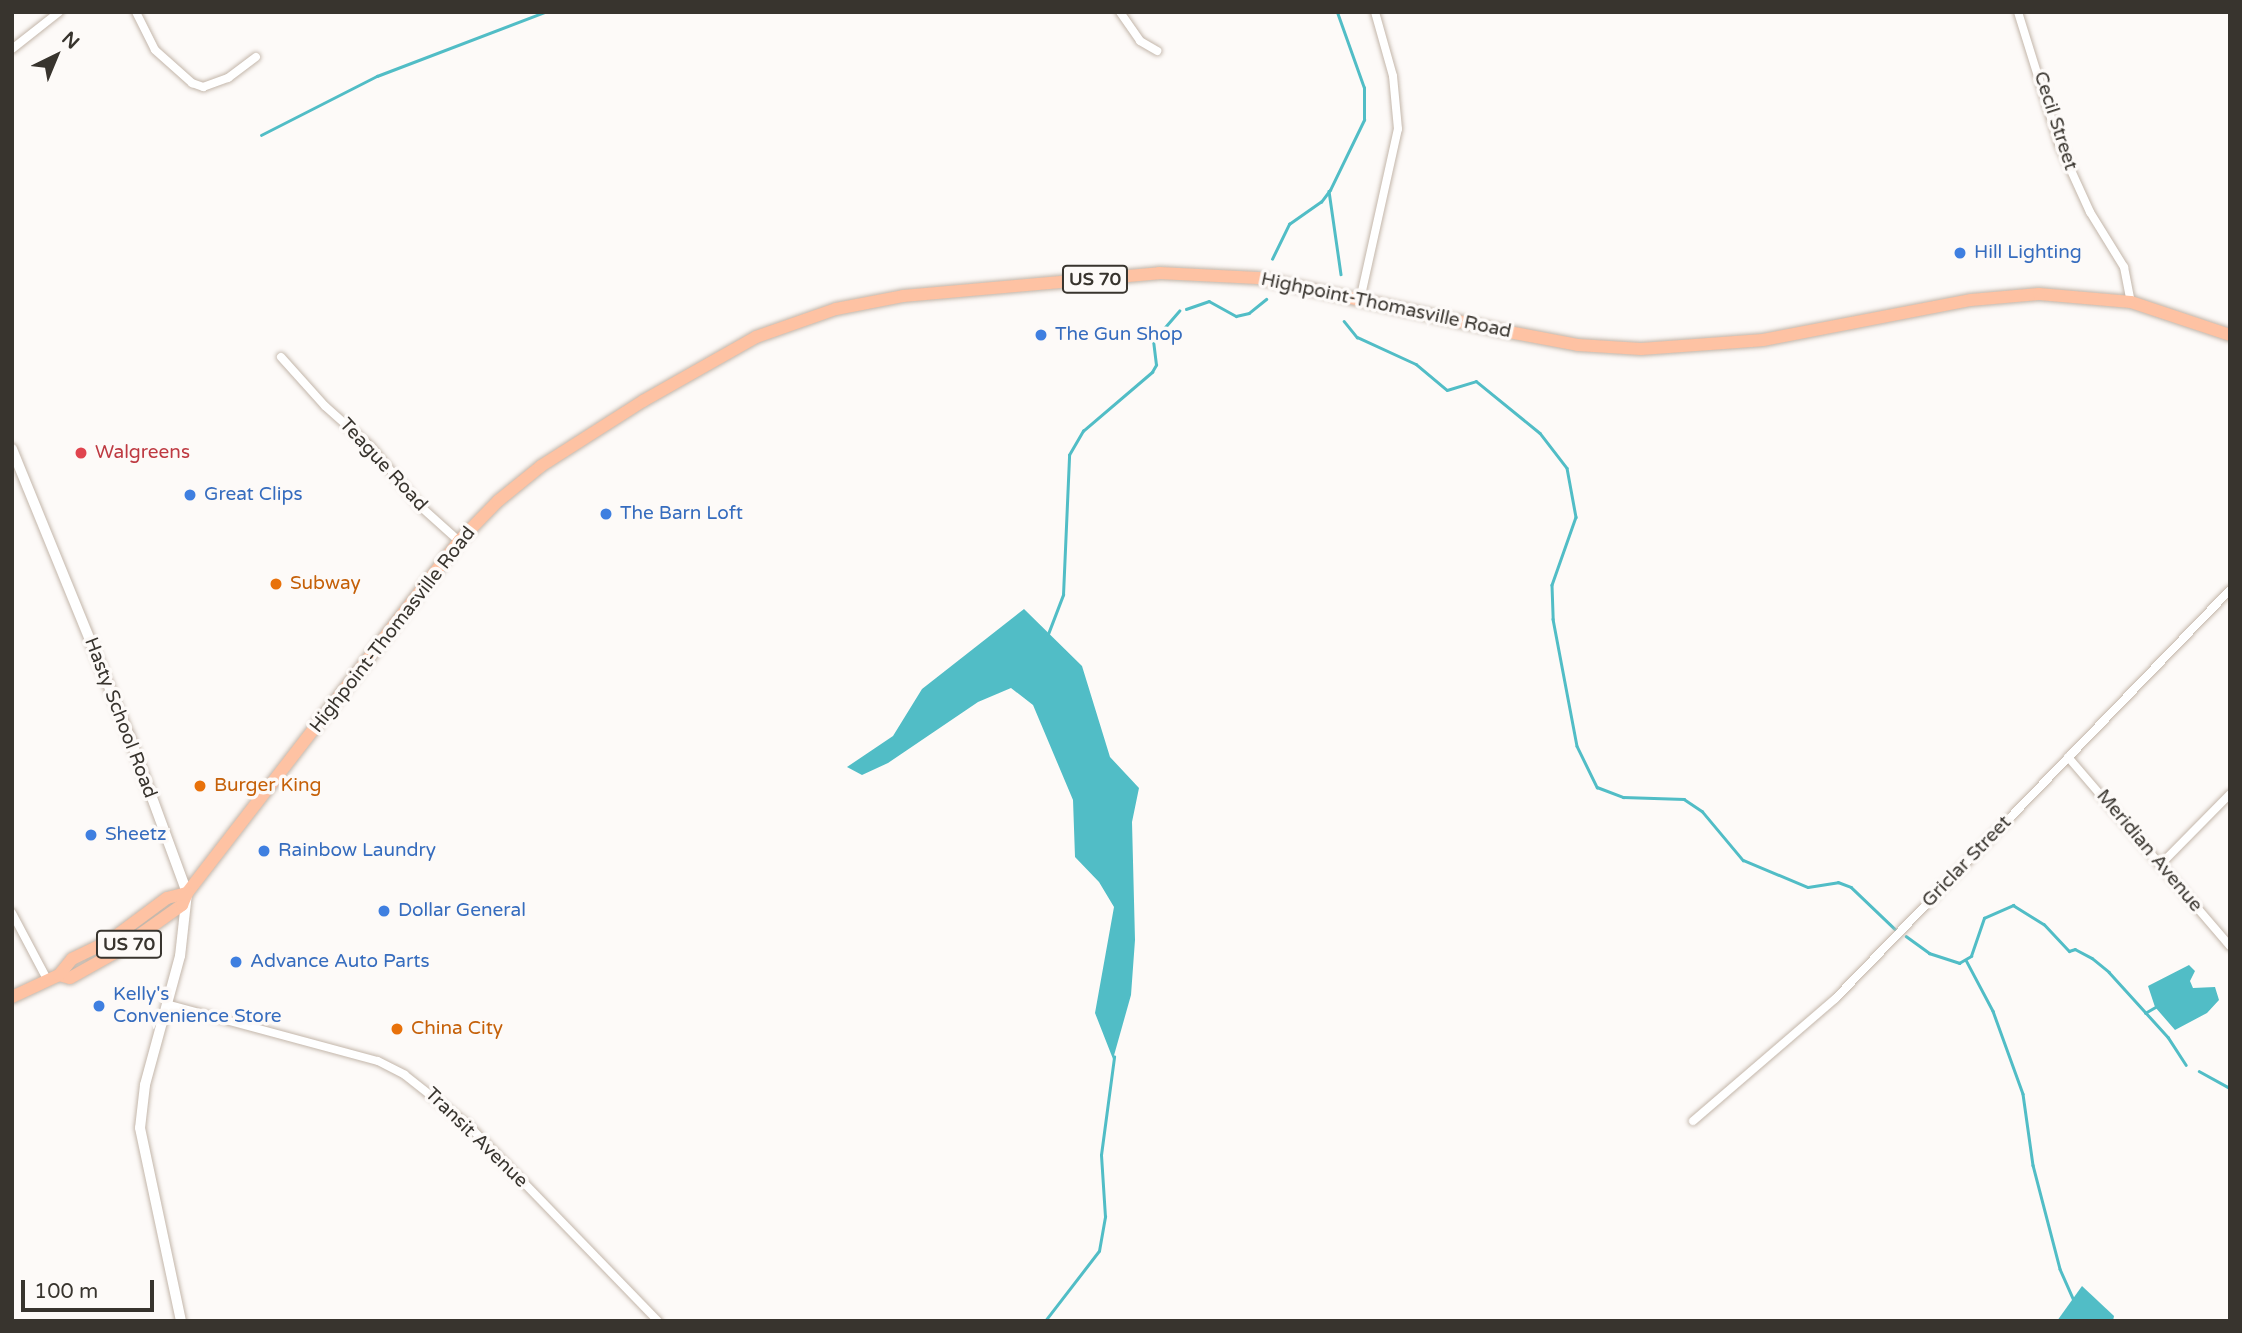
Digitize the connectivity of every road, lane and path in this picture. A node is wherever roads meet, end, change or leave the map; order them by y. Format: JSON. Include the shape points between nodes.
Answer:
{"nodes":[{"id":1,"x":59,"y":12,"type":"edge"},
{"id":2,"x":136,"y":12,"type":"edge"},
{"id":3,"x":1120,"y":12,"type":"edge"},
{"id":4,"x":1375,"y":12,"type":"edge"},
{"id":5,"x":2018,"y":12,"type":"edge"},
{"id":6,"x":12,"y":49,"type":"edge"},
{"id":7,"x":1157,"y":51,"type":"dead end"},
{"id":8,"x":256,"y":57,"type":"dead end"},
{"id":9,"x":1360,"y":300,"type":"junction"},
{"id":10,"x":2130,"y":302,"type":"junction"},
{"id":11,"x":2230,"y":335,"type":"edge"},
{"id":12,"x":281,"y":357,"type":"dead end"},
{"id":13,"x":12,"y":449,"type":"edge"},
{"id":14,"x":459,"y":541,"type":"junction"},
{"id":15,"x":2230,"y":590,"type":"edge"},
{"id":16,"x":2068,"y":757,"type":"junction"},
{"id":17,"x":2230,"y":794,"type":"edge"},
{"id":18,"x":2161,"y":864,"type":"junction"},
{"id":19,"x":187,"y":893,"type":"junction"},
{"id":20,"x":12,"y":913,"type":"edge"},
{"id":21,"x":2230,"y":946,"type":"edge"},
{"id":22,"x":54,"y":978,"type":"junction"},
{"id":23,"x":12,"y":997,"type":"edge"},
{"id":24,"x":170,"y":1005,"type":"junction"},
{"id":25,"x":1693,"y":1121,"type":"dead end"},
{"id":26,"x":181,"y":1321,"type":"edge"},
{"id":27,"x":657,"y":1321,"type":"edge"}],
"edges":[{"from":1,"to":6,"type":"street"},
{"from":2,"to":8,"type":"street","via":[[155,50],[191,83],[203,87],[228,78]]},
{"from":3,"to":7,"type":"street","via":[[1140,41]]},
{"from":4,"to":9,"type":"street","via":[[1393,76],[1398,128]]},
{"from":5,"to":10,"type":"street","name":"Cecil Street","via":[[2059,144],[2090,212],[2124,267]]},
{"from":9,"to":10,"type":"main road","name":"Highpoint-Thomasville Road","number":"US 70","via":[[1578,345],[1641,349],[1763,340],[1971,299],[2039,293]]},
{"from":9,"to":14,"type":"main road","name":"Highpoint-Thomasville Road","number":"US 70","via":[[1258,278],[1159,273],[903,296],[836,309],[757,337],[590,432],[504,496]]},
{"from":10,"to":11,"type":"main road","name":"Highpoint-Thomasville Road","number":"US 70"},
{"from":12,"to":14,"type":"street","name":"Teague Road","via":[[325,406],[371,447],[421,508]]},
{"from":13,"to":19,"type":"street","name":"Hasty School Road","via":[[129,735]]},
{"from":14,"to":19,"type":"main road","name":"Highpoint-Thomasville Road","number":"US 70"},
{"from":15,"to":16,"type":"street","name":"Griclar Street"},
{"from":16,"to":18,"type":"street","name":"Meridian Avenue"},
{"from":16,"to":25,"type":"street","name":"Griclar Street","via":[[1835,999]]},
{"from":17,"to":18,"type":"street"},
{"from":18,"to":21,"type":"street","name":"Meridian Avenue"},
{"from":19,"to":22,"type":"main road","name":"Highpoint-Thomasville Road","number":"US 70","via":[[182,905],[113,954],[69,978]]},
{"from":19,"to":24,"type":"street","name":"Hasty School Road"},
{"from":20,"to":22,"type":"street"},
{"from":22,"to":23,"type":"main road","name":"Highpoint-Thomasville Road","number":"US 70"},
{"from":24,"to":26,"type":"street","name":"Hasty School Road","via":[[145,1085],[140,1128]]},
{"from":24,"to":27,"type":"street","name":"Transit Avenue","via":[[378,1061],[405,1074],[468,1125]]}]}
